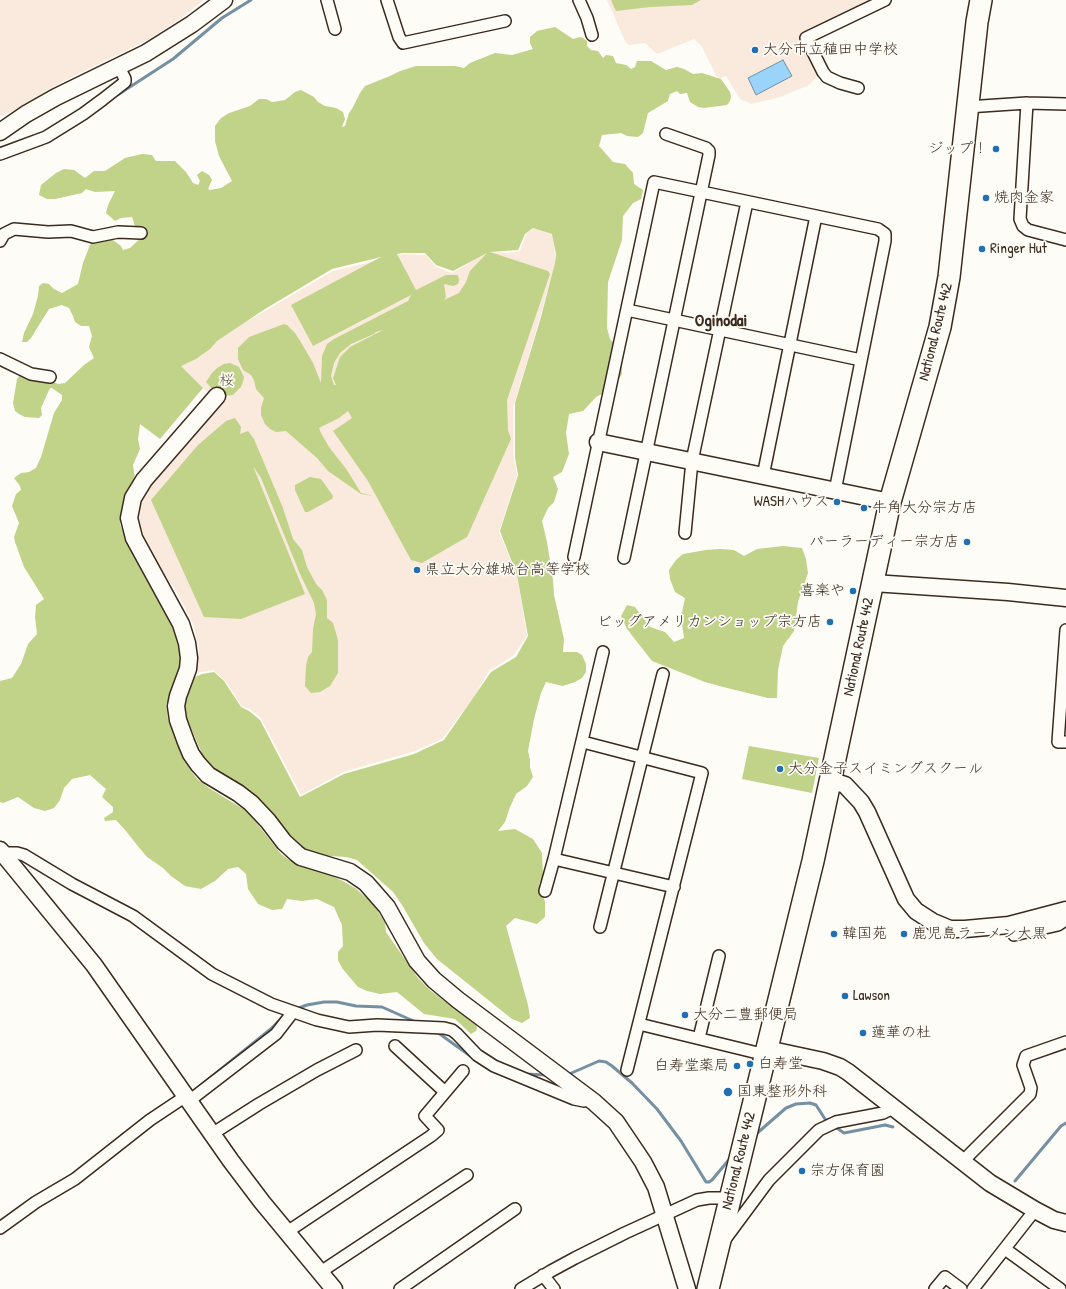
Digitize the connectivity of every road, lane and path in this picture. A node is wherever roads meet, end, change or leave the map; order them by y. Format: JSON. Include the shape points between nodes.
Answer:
{"nodes":[{"id":1,"x":224,"y":0,"type":"edge"},
{"id":2,"x":327,"y":0,"type":"edge"},
{"id":3,"x":387,"y":0,"type":"edge"},
{"id":4,"x":579,"y":0,"type":"edge"},
{"id":5,"x":885,"y":0,"type":"edge"},
{"id":6,"x":981,"y":0,"type":"edge"},
{"id":7,"x":505,"y":21,"type":"dead end"},
{"id":8,"x":335,"y":29,"type":"dead end"},
{"id":9,"x":592,"y":35,"type":"dead end"},
{"id":10,"x":119,"y":67,"type":"junction"},
{"id":11,"x":858,"y":88,"type":"dead end"},
{"id":12,"x":1027,"y":103,"type":"junction"},
{"id":13,"x":1066,"y":104,"type":"edge"},
{"id":14,"x":967,"y":107,"type":"junction"},
{"id":15,"x":0,"y":132,"type":"edge"},
{"id":16,"x":666,"y":134,"type":"dead end"},
{"id":17,"x":0,"y":154,"type":"edge"},
{"id":18,"x":702,"y":192,"type":"junction"},
{"id":19,"x":747,"y":202,"type":"junction"},
{"id":20,"x":816,"y":216,"type":"junction"},
{"id":21,"x":141,"y":233,"type":"dead end"},
{"id":22,"x":1066,"y":240,"type":"edge"},
{"id":23,"x":0,"y":241,"type":"edge"},
{"id":24,"x":627,"y":310,"type":"junction"},
{"id":25,"x":674,"y":320,"type":"junction"},
{"id":26,"x":720,"y":330,"type":"junction"},
{"id":27,"x":790,"y":345,"type":"junction"},
{"id":28,"x":0,"y":359,"type":"edge"},
{"id":29,"x":861,"y":360,"type":"junction"},
{"id":30,"x":50,"y":377,"type":"dead end"},
{"id":31,"x":217,"y":396,"type":"dead end"},
{"id":32,"x":598,"y":442,"type":"junction"},
{"id":33,"x":647,"y":452,"type":"junction"},
{"id":34,"x":692,"y":461,"type":"junction"},
{"id":35,"x":763,"y":476,"type":"junction"},
{"id":36,"x":835,"y":491,"type":"junction"},
{"id":37,"x":890,"y":502,"type":"junction"},
{"id":38,"x":685,"y":533,"type":"dead end"},
{"id":39,"x":574,"y":557,"type":"dead end"},
{"id":40,"x":624,"y":558,"type":"dead end"},
{"id":41,"x":873,"y":583,"type":"junction"},
{"id":42,"x":1066,"y":598,"type":"edge"},
{"id":43,"x":1066,"y":630,"type":"edge"},
{"id":44,"x":603,"y":652,"type":"dead end"},
{"id":45,"x":663,"y":674,"type":"dead end"},
{"id":46,"x":583,"y":742,"type":"junction"},
{"id":47,"x":1066,"y":742,"type":"edge"},
{"id":48,"x":643,"y":756,"type":"junction"},
{"id":49,"x":830,"y":780,"type":"junction"},
{"id":50,"x":1,"y":851,"type":"edge"},
{"id":51,"x":554,"y":859,"type":"junction"},
{"id":52,"x":614,"y":872,"type":"junction"},
{"id":53,"x":674,"y":887,"type":"junction"},
{"id":54,"x":545,"y":891,"type":"dead end"},
{"id":55,"x":1066,"y":910,"type":"edge"},
{"id":56,"x":1066,"y":916,"type":"edge"},
{"id":57,"x":600,"y":927,"type":"dead end"},
{"id":58,"x":1014,"y":935,"type":"dead end"},
{"id":59,"x":719,"y":956,"type":"dead end"},
{"id":60,"x":293,"y":1012,"type":"junction"},
{"id":61,"x":640,"y":1024,"type":"junction"},
{"id":62,"x":699,"y":1038,"type":"junction"},
{"id":63,"x":1066,"y":1042,"type":"edge"},
{"id":64,"x":395,"y":1046,"type":"dead end"},
{"id":65,"x":356,"y":1050,"type":"dead end"},
{"id":66,"x":766,"y":1052,"type":"junction"},
{"id":67,"x":627,"y":1070,"type":"dead end"},
{"id":68,"x":463,"y":1071,"type":"dead end"},
{"id":69,"x":445,"y":1092,"type":"junction"},
{"id":70,"x":588,"y":1097,"type":"junction"},
{"id":71,"x":188,"y":1098,"type":"junction"},
{"id":72,"x":892,"y":1106,"type":"junction"},
{"id":73,"x":212,"y":1134,"type":"junction"},
{"id":74,"x":962,"y":1162,"type":"junction"},
{"id":75,"x":467,"y":1175,"type":"dead end"},
{"id":76,"x":730,"y":1198,"type":"junction"},
{"id":77,"x":515,"y":1208,"type":"dead end"},
{"id":78,"x":1035,"y":1210,"type":"junction"},
{"id":79,"x":665,"y":1215,"type":"junction"},
{"id":80,"x":1066,"y":1223,"type":"edge"},
{"id":81,"x":0,"y":1228,"type":"edge"},
{"id":82,"x":287,"y":1232,"type":"junction"},
{"id":83,"x":1005,"y":1249,"type":"junction"},
{"id":84,"x":717,"y":1251,"type":"junction"},
{"id":85,"x":319,"y":1273,"type":"junction"},
{"id":86,"x":543,"y":1275,"type":"junction"},
{"id":87,"x":334,"y":1289,"type":"edge"},
{"id":88,"x":400,"y":1289,"type":"edge"},
{"id":89,"x":521,"y":1289,"type":"edge"},
{"id":90,"x":554,"y":1289,"type":"edge"},
{"id":91,"x":687,"y":1289,"type":"edge"},
{"id":92,"x":708,"y":1289,"type":"edge"},
{"id":93,"x":935,"y":1289,"type":"edge"},
{"id":94,"x":961,"y":1289,"type":"edge"},
{"id":95,"x":973,"y":1289,"type":"edge"},
{"id":96,"x":1060,"y":1289,"type":"edge"}],
"edges":[{"from":1,"to":10,"type":"street","via":[[180,32]]},
{"from":2,"to":8,"type":"street"},
{"from":3,"to":7,"type":"street","via":[[403,43]]},
{"from":4,"to":9,"type":"street"},
{"from":5,"to":11,"type":"street","via":[[806,38],[827,77]]},
{"from":6,"to":14,"type":"highway","name":"National Route 442","via":[[976,22]]},
{"from":10,"to":15,"type":"street","via":[[56,97]]},
{"from":10,"to":17,"type":"street","via":[[125,82],[102,100],[54,133]]},
{"from":12,"to":13,"type":"street"},
{"from":12,"to":14,"type":"street"},
{"from":12,"to":22,"type":"street","via":[[1020,219],[1028,230]]},
{"from":14,"to":37,"type":"highway","name":"National Route 442","via":[[945,302]]},
{"from":16,"to":18,"type":"street","via":[[709,151]]},
{"from":18,"to":19,"type":"street"},
{"from":18,"to":24,"type":"street","via":[[654,182]]},
{"from":18,"to":25,"type":"street"},
{"from":19,"to":20,"type":"street"},
{"from":19,"to":26,"type":"street"},
{"from":20,"to":27,"type":"street"},
{"from":20,"to":29,"type":"street","via":[[878,229],[885,234]]},
{"from":21,"to":23,"type":"street","via":[[125,232],[93,237],[71,231],[14,229],[4,234]]},
{"from":24,"to":25,"type":"street"},
{"from":24,"to":32,"type":"street"},
{"from":25,"to":26,"type":"street"},
{"from":25,"to":33,"type":"street"},
{"from":26,"to":27,"type":"street"},
{"from":26,"to":34,"type":"street"},
{"from":27,"to":29,"type":"street"},
{"from":27,"to":35,"type":"street"},
{"from":28,"to":30,"type":"street","via":[[31,374]]},
{"from":29,"to":36,"type":"street"},
{"from":31,"to":70,"type":"street","via":[[144,480],[133,498],[129,518],[134,538],[181,624],[187,643],[188,669],[176,706],[178,720],[191,754],[208,775],[251,803],[296,854],[350,872],[366,883],[387,907],[417,961],[434,980]]},
{"from":32,"to":33,"type":"street"},
{"from":32,"to":39,"type":"street"},
{"from":33,"to":34,"type":"street"},
{"from":33,"to":40,"type":"street"},
{"from":34,"to":35,"type":"street"},
{"from":34,"to":38,"type":"street"},
{"from":35,"to":36,"type":"street"},
{"from":36,"to":37,"type":"street"},
{"from":37,"to":41,"type":"highway","name":"National Route 442"},
{"from":41,"to":42,"type":"street"},
{"from":41,"to":49,"type":"highway","name":"National Route 442"},
{"from":43,"to":47,"type":"street","via":[[1058,742]]},
{"from":44,"to":46,"type":"street"},
{"from":45,"to":48,"type":"street"},
{"from":46,"to":48,"type":"street"},
{"from":46,"to":51,"type":"street"},
{"from":48,"to":52,"type":"street"},
{"from":48,"to":53,"type":"street","via":[[702,773]]},
{"from":49,"to":55,"type":"street","via":[[845,786],[861,802],[906,899],[916,911],[933,922],[950,929],[965,929],[1009,925]]},
{"from":49,"to":66,"type":"highway","name":"National Route 442","via":[[813,861]]},
{"from":50,"to":60,"type":"street","via":[[24,855],[133,916],[212,974],[262,1000]]},
{"from":50,"to":71,"type":"street","via":[[94,965]]},
{"from":51,"to":52,"type":"street"},
{"from":51,"to":54,"type":"street"},
{"from":52,"to":53,"type":"street"},
{"from":52,"to":57,"type":"street"},
{"from":53,"to":61,"type":"street"},
{"from":56,"to":58,"type":"street","via":[[1058,925]]},
{"from":59,"to":62,"type":"street"},
{"from":60,"to":70,"type":"street","via":[[349,1027],[378,1025],[452,1030],[477,1055],[494,1066],[574,1099],[584,1101]]},
{"from":60,"to":71,"type":"street","via":[[276,1034]]},
{"from":61,"to":62,"type":"street"},
{"from":61,"to":67,"type":"street"},
{"from":62,"to":66,"type":"street"},
{"from":63,"to":74,"type":"street","via":[[1026,1056],[1023,1065],[1031,1090],[1029,1096]]},
{"from":64,"to":69,"type":"street"},
{"from":65,"to":73,"type":"street","via":[[317,1070]]},
{"from":66,"to":72,"type":"street","via":[[810,1058],[840,1067]]},
{"from":66,"to":76,"type":"highway","name":"National Route 442"},
{"from":68,"to":69,"type":"street"},
{"from":69,"to":82,"type":"street","via":[[425,1116],[438,1130]]},
{"from":70,"to":79,"type":"street","via":[[610,1116],[627,1136],[652,1177]]},
{"from":71,"to":73,"type":"street"},
{"from":71,"to":81,"type":"street","via":[[150,1120],[75,1179],[36,1202]]},
{"from":72,"to":74,"type":"street"},
{"from":72,"to":84,"type":"street","via":[[883,1113],[836,1122],[819,1130],[769,1180]]},
{"from":73,"to":82,"type":"street","via":[[245,1181]]},
{"from":74,"to":78,"type":"street","via":[[1006,1194]]},
{"from":75,"to":85,"type":"street"},
{"from":76,"to":79,"type":"street","via":[[703,1198]]},
{"from":76,"to":84,"type":"highway","name":"National Route 442"},
{"from":77,"to":88,"type":"street"},
{"from":78,"to":80,"type":"street"},
{"from":78,"to":83,"type":"street"},
{"from":79,"to":86,"type":"street"},
{"from":79,"to":91,"type":"street"},
{"from":82,"to":85,"type":"street"},
{"from":83,"to":95,"type":"street"},
{"from":83,"to":96,"type":"street"},
{"from":84,"to":92,"type":"highway","name":"National Route 442"},
{"from":85,"to":87,"type":"street"},
{"from":86,"to":89,"type":"street"},
{"from":86,"to":90,"type":"street"},
{"from":93,"to":94,"type":"street","via":[[945,1277]]}]}
